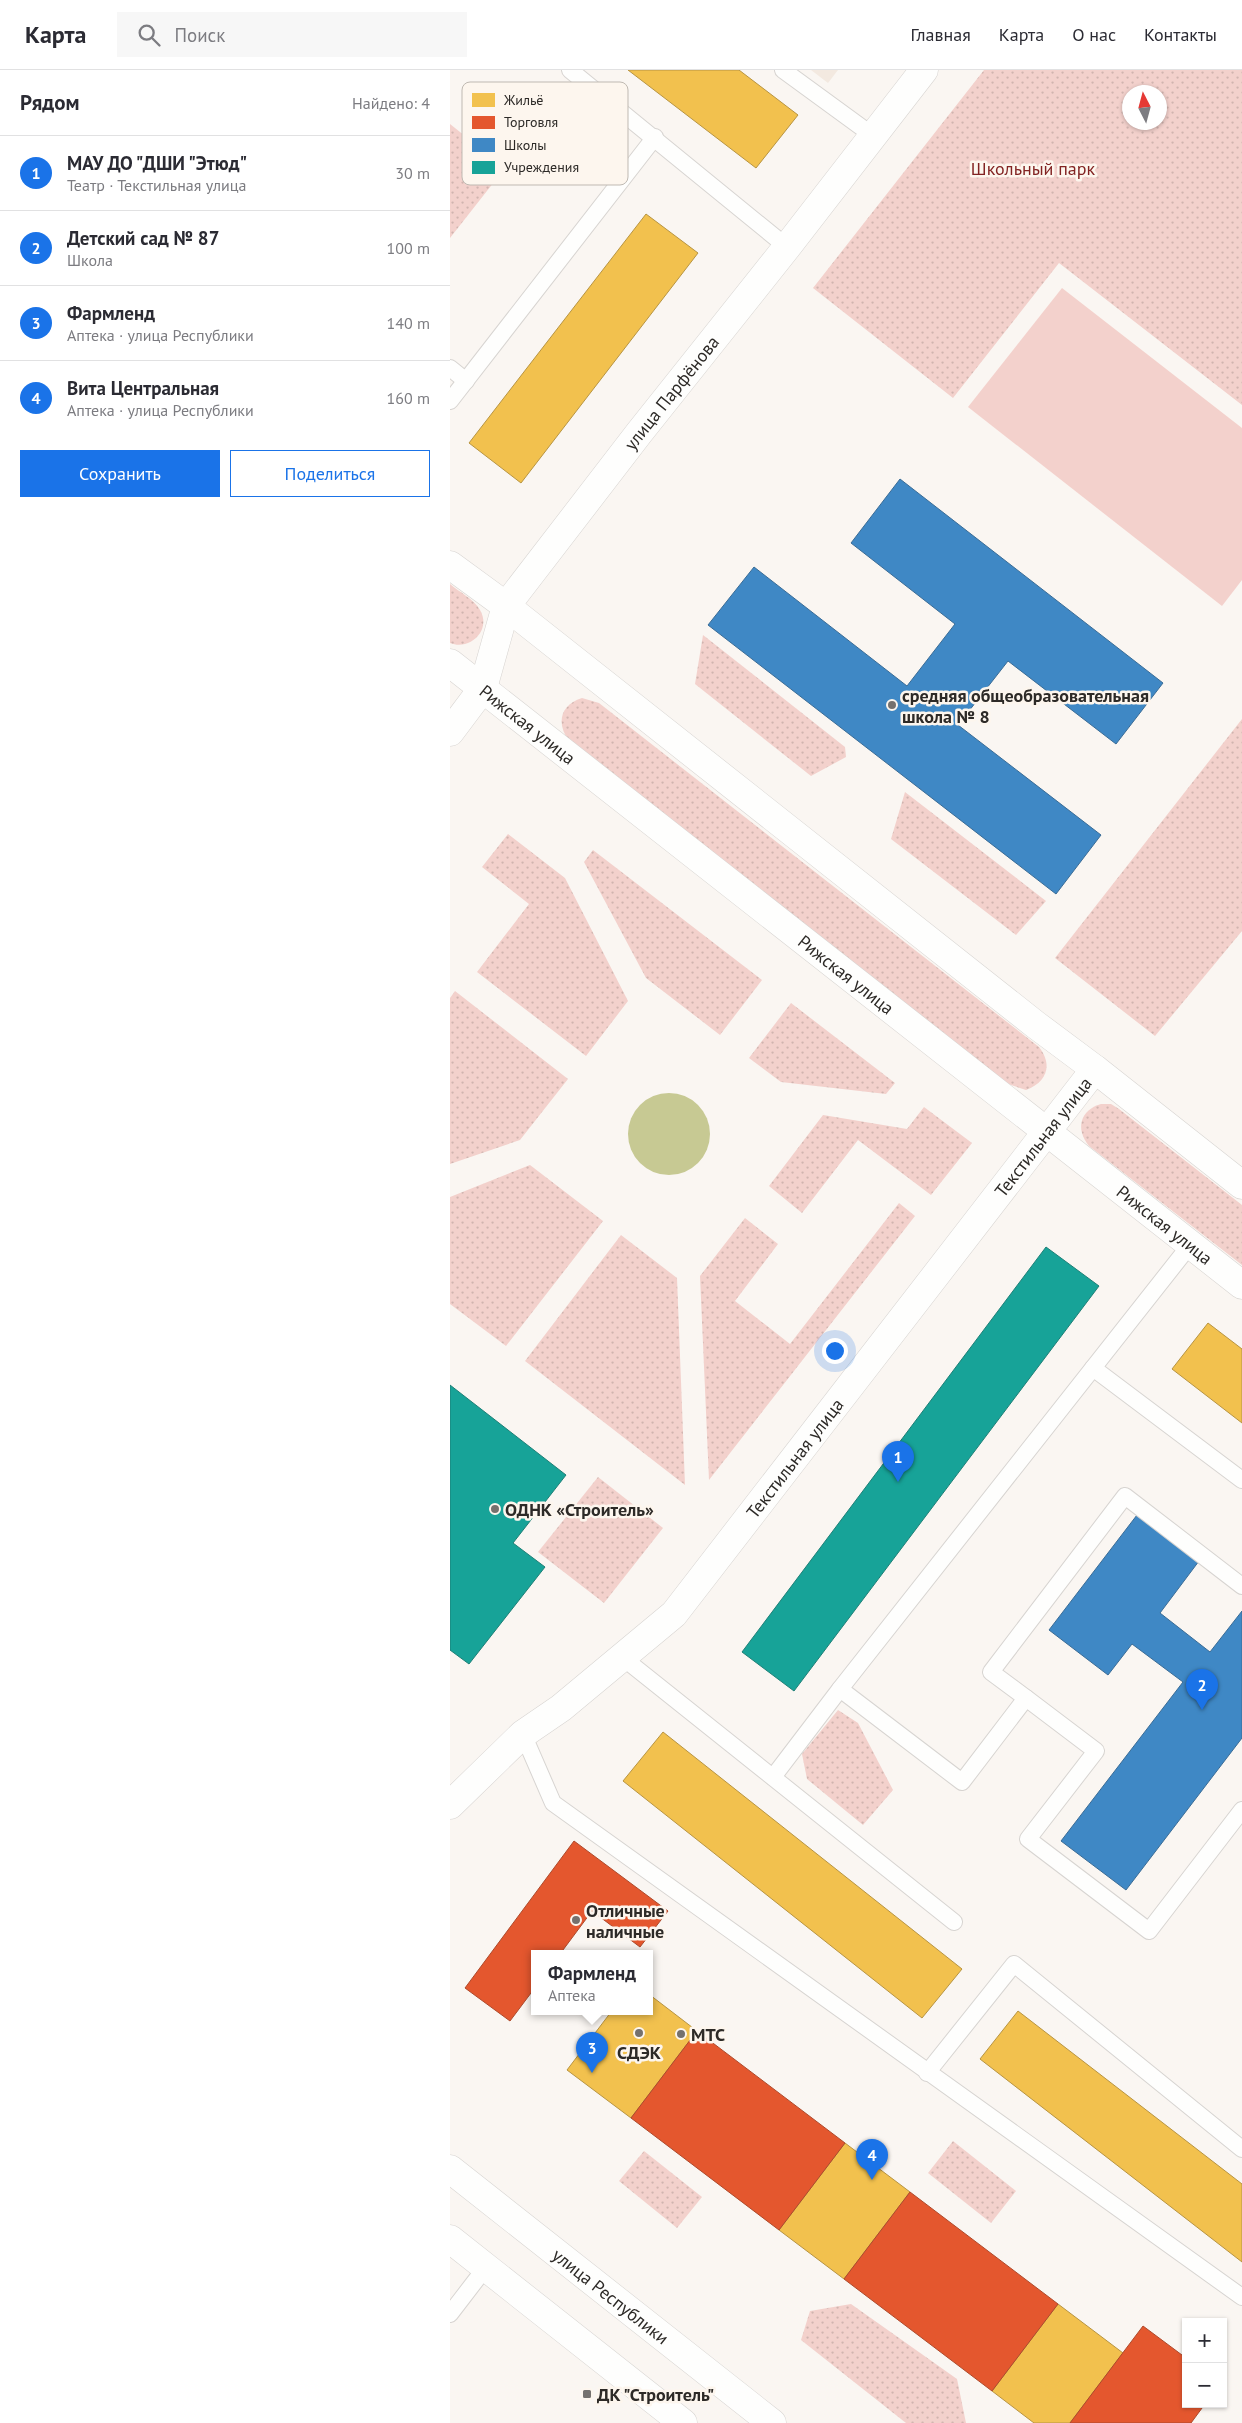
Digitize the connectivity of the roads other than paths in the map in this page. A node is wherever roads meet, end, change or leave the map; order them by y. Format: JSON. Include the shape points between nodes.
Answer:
{"nodes":[{"id":1,"x":570,"y":70,"type":"edge"},
{"id":2,"x":783,"y":70,"type":"edge"},
{"id":3,"x":924,"y":70,"type":"edge"},
{"id":4,"x":585,"y":82,"type":"edge"},
{"id":5,"x":628,"y":116,"type":"edge"},
{"id":6,"x":872,"y":135,"type":"junction"},
{"id":7,"x":655,"y":137,"type":"junction"},
{"id":8,"x":628,"y":172,"type":"edge"},
{"id":9,"x":618,"y":185,"type":"edge"},
{"id":10,"x":787,"y":247,"type":"junction"},
{"id":11,"x":450,"y":368,"type":"edge"},
{"id":12,"x":466,"y":380,"type":"junction"},
{"id":13,"x":450,"y":401,"type":"edge"},
{"id":14,"x":450,"y":565,"type":"edge"},
{"id":15,"x":506,"y":606,"type":"junction"},
{"id":16,"x":450,"y":663,"type":"edge"},
{"id":17,"x":483,"y":688,"type":"junction"},
{"id":18,"x":450,"y":732,"type":"edge"},
{"id":19,"x":1095,"y":1069,"type":"junction"},
{"id":20,"x":1046,"y":1131,"type":"junction"},
{"id":21,"x":1242,"y":1185,"type":"edge"},
{"id":22,"x":1190,"y":1245,"type":"junction"},
{"id":23,"x":1242,"y":1285,"type":"edge"},
{"id":24,"x":1093,"y":1368,"type":"junction"},
{"id":25,"x":1242,"y":1480,"type":"edge"},
{"id":26,"x":1242,"y":1586,"type":"edge"},
{"id":27,"x":622,"y":1657,"type":"junction"},
{"id":28,"x":840,"y":1689,"type":"junction"},
{"id":29,"x":1026,"y":1698,"type":"junction"},
{"id":30,"x":523,"y":1734,"type":"junction"},
{"id":31,"x":773,"y":1778,"type":"junction"},
{"id":32,"x":450,"y":1805,"type":"edge"},
{"id":33,"x":1242,"y":1810,"type":"edge"},
{"id":34,"x":954,"y":1922,"type":"dead end"},
{"id":35,"x":927,"y":2073,"type":"junction"},
{"id":36,"x":1242,"y":2149,"type":"edge"},
{"id":37,"x":450,"y":2169,"type":"edge"},
{"id":38,"x":450,"y":2239,"type":"edge"},
{"id":39,"x":486,"y":2267,"type":"junction"},
{"id":40,"x":1242,"y":2297,"type":"edge"},
{"id":41,"x":450,"y":2314,"type":"edge"},
{"id":42,"x":683,"y":2423,"type":"edge"},
{"id":43,"x":772,"y":2423,"type":"edge"}],
"edges":[{"from":1,"to":4,"type":"lane"},
{"from":2,"to":6,"type":"lane"},
{"from":3,"to":6,"type":"street","name":"улица Парфёнова"},
{"from":5,"to":7,"type":"lane"},
{"from":6,"to":10,"type":"street","name":"улица Парфёнова"},
{"from":7,"to":8,"type":"lane"},
{"from":7,"to":10,"type":"lane"},
{"from":9,"to":12,"type":"lane"},
{"from":10,"to":15,"type":"street","name":"улица Парфёнова"},
{"from":11,"to":12,"type":"lane"},
{"from":12,"to":13,"type":"lane"},
{"from":14,"to":15,"type":"street"},
{"from":15,"to":17,"type":"street","name":"улица Парфёнова"},
{"from":15,"to":19,"type":"street"},
{"from":16,"to":17,"type":"street","name":"Рижская улица"},
{"from":17,"to":18,"type":"street","name":"улица Парфёнова"},
{"from":17,"to":20,"type":"street","name":"Рижская улица"},
{"from":19,"to":20,"type":"street","name":"Текстильная улица"},
{"from":19,"to":21,"type":"street"},
{"from":20,"to":22,"type":"street","name":"Рижская улица"},
{"from":20,"to":27,"type":"street","name":"Текстильная улица","via":[[674,1614]]},
{"from":22,"to":23,"type":"street","name":"Рижская улица"},
{"from":22,"to":24,"type":"lane"},
{"from":24,"to":25,"type":"lane"},
{"from":24,"to":28,"type":"lane"},
{"from":26,"to":29,"type":"lane","via":[[1124,1496],[991,1672]]},
{"from":27,"to":30,"type":"street","name":"Текстильная улица","via":[[561,1708]]},
{"from":27,"to":31,"type":"lane"},
{"from":28,"to":29,"type":"lane","via":[[962,1782]]},
{"from":28,"to":31,"type":"lane"},
{"from":29,"to":33,"type":"lane","via":[[1096,1751],[1028,1840],[1149,1931]]},
{"from":30,"to":32,"type":"street","name":"Текстильная улица"},
{"from":30,"to":35,"type":"lane","via":[[553,1803]]},
{"from":31,"to":34,"type":"lane"},
{"from":35,"to":36,"type":"lane","via":[[1014,1964]]},
{"from":35,"to":40,"type":"lane"},
{"from":37,"to":43,"type":"street","name":"улица Республики"},
{"from":38,"to":39,"type":"street"},
{"from":39,"to":41,"type":"lane"},
{"from":39,"to":42,"type":"street"}]}
